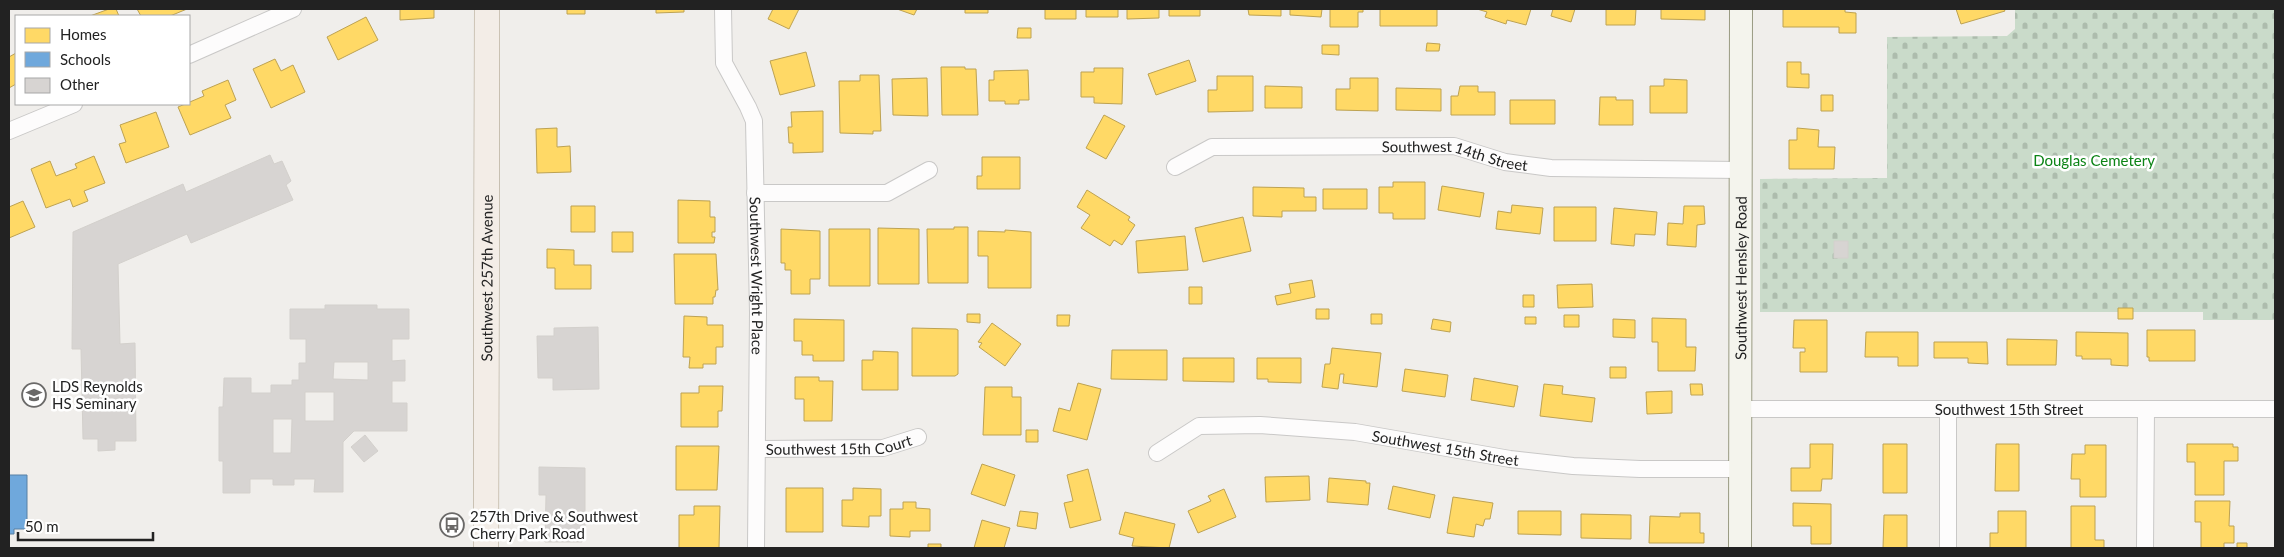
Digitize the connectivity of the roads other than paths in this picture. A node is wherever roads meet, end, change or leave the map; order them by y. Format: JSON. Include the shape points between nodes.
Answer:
{"nodes":[{"id":1,"x":293,"y":9,"type":"edge"},
{"id":2,"x":487,"y":9,"type":"edge"},
{"id":3,"x":723,"y":9,"type":"edge"},
{"id":4,"x":1741,"y":9,"type":"edge"},
{"id":5,"x":190,"y":55,"type":"edge"},
{"id":6,"x":72,"y":105,"type":"edge"},
{"id":7,"x":9,"y":131,"type":"edge"},
{"id":8,"x":1175,"y":166,"type":"dead end"},
{"id":9,"x":929,"y":170,"type":"dead end"},
{"id":10,"x":1740,"y":170,"type":"junction"},
{"id":11,"x":755,"y":193,"type":"junction"},
{"id":12,"x":1740,"y":409,"type":"junction"},
{"id":13,"x":1948,"y":409,"type":"junction"},
{"id":14,"x":2146,"y":409,"type":"junction"},
{"id":15,"x":2275,"y":409,"type":"edge"},
{"id":16,"x":918,"y":437,"type":"dead end"},
{"id":17,"x":758,"y":449,"type":"junction"},
{"id":18,"x":1157,"y":453,"type":"dead end"},
{"id":19,"x":1740,"y":469,"type":"junction"},
{"id":20,"x":486,"y":548,"type":"edge"},
{"id":21,"x":756,"y":548,"type":"edge"},
{"id":22,"x":1740,"y":548,"type":"edge"},
{"id":23,"x":1948,"y":548,"type":"edge"},
{"id":24,"x":2145,"y":548,"type":"edge"}],
"edges":[{"from":1,"to":5,"type":"street"},
{"from":2,"to":20,"type":"main road","name":"Southwest 257th Avenue"},
{"from":3,"to":11,"type":"street","name":"Southwest Wright Place","via":[[724,64],[754,121]]},
{"from":4,"to":10,"type":"street","name":"Southwest Hensley Road"},
{"from":6,"to":7,"type":"street"},
{"from":8,"to":10,"type":"street","name":"Southwest 14th Street","via":[[1212,146],[1454,146],[1505,162],[1551,168]]},
{"from":9,"to":11,"type":"street","via":[[887,193]]},
{"from":10,"to":12,"type":"street","name":"Southwest Hensley Road"},
{"from":11,"to":17,"type":"street","name":"Southwest Wright Place"},
{"from":12,"to":13,"type":"street","name":"Southwest 15th Street"},
{"from":12,"to":19,"type":"street","name":"Southwest Hensley Road"},
{"from":13,"to":14,"type":"street","name":"Southwest 15th Street"},
{"from":13,"to":23,"type":"street"},
{"from":14,"to":15,"type":"street","name":"Southwest 15th Street"},
{"from":14,"to":24,"type":"street"},
{"from":16,"to":17,"type":"street","name":"Southwest 15th Court","via":[[884,448]]},
{"from":17,"to":21,"type":"street","name":"Southwest Wright Place"},
{"from":18,"to":19,"type":"street","name":"Southwest 15th Street","via":[[1199,426],[1260,425],[1356,432],[1510,459],[1573,466]]},
{"from":19,"to":22,"type":"street","name":"Southwest Hensley Road"}]}
